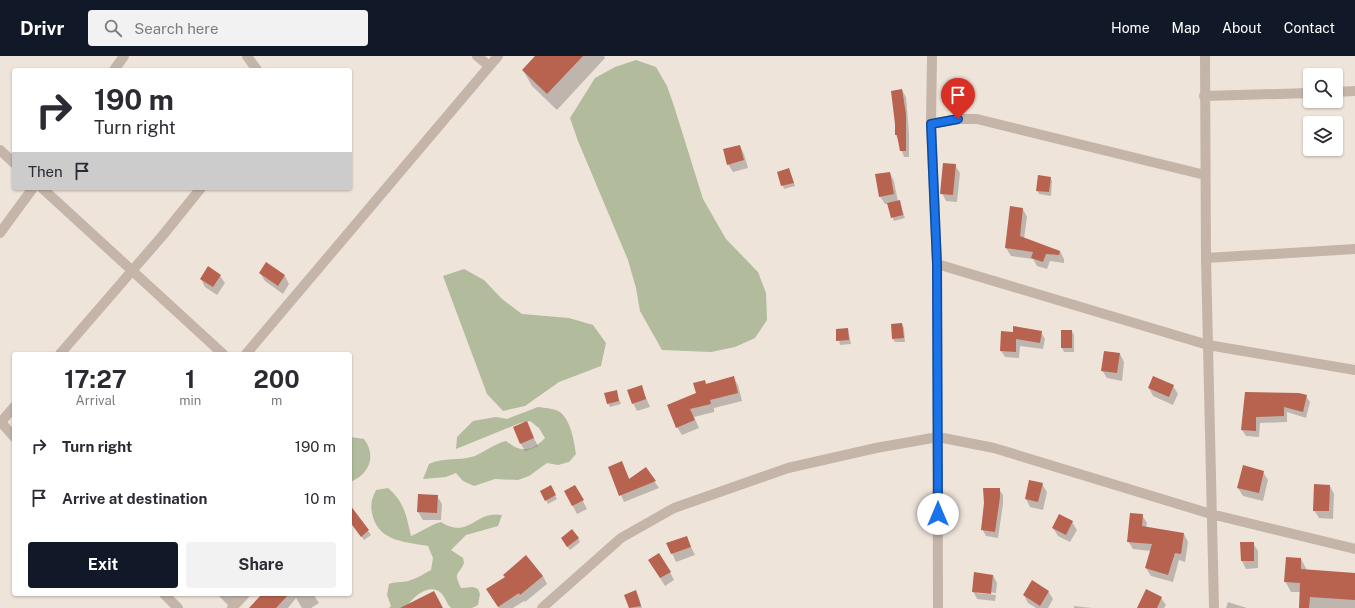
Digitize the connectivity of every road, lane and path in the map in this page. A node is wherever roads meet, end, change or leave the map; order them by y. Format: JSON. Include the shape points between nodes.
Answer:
{"nodes":[{"id":1,"x":124,"y":56,"type":"edge"},
{"id":2,"x":247,"y":56,"type":"edge"},
{"id":3,"x":477,"y":56,"type":"edge"},
{"id":4,"x":498,"y":56,"type":"edge"},
{"id":5,"x":932,"y":56,"type":"edge"},
{"id":6,"x":1205,"y":56,"type":"edge"},
{"id":7,"x":489,"y":66,"type":"junction"},
{"id":8,"x":115,"y":68,"type":"edge"},
{"id":9,"x":256,"y":68,"type":"edge"},
{"id":10,"x":1355,"y":91,"type":"edge"},
{"id":11,"x":1343,"y":92,"type":"edge"},
{"id":12,"x":1303,"y":93,"type":"edge"},
{"id":13,"x":1204,"y":96,"type":"junction"},
{"id":14,"x":931,"y":124,"type":"junction"},
{"id":15,"x":0,"y":150,"type":"edge"},
{"id":16,"x":12,"y":160,"type":"edge"},
{"id":17,"x":1205,"y":175,"type":"junction"},
{"id":18,"x":32,"y":190,"type":"edge"},
{"id":19,"x":44,"y":190,"type":"edge"},
{"id":20,"x":199,"y":190,"type":"edge"},
{"id":21,"x":0,"y":233,"type":"edge"},
{"id":22,"x":1355,"y":249,"type":"edge"},
{"id":23,"x":1206,"y":258,"type":"junction"},
{"id":24,"x":937,"y":264,"type":"junction"},
{"id":25,"x":132,"y":271,"type":"junction"},
{"id":26,"x":1208,"y":345,"type":"junction"},
{"id":27,"x":62,"y":352,"type":"edge"},
{"id":28,"x":221,"y":352,"type":"edge"},
{"id":29,"x":248,"y":352,"type":"edge"},
{"id":30,"x":1355,"y":370,"type":"edge"},
{"id":31,"x":12,"y":408,"type":"edge"},
{"id":32,"x":0,"y":422,"type":"edge"},
{"id":33,"x":12,"y":435,"type":"edge"},
{"id":34,"x":938,"y":437,"type":"junction"},
{"id":35,"x":1211,"y":514,"type":"junction"},
{"id":36,"x":1355,"y":549,"type":"edge"},
{"id":37,"x":166,"y":596,"type":"edge"},
{"id":38,"x":243,"y":596,"type":"edge"},
{"id":39,"x":941,"y":607,"type":"edge"},
{"id":40,"x":178,"y":608,"type":"edge"},
{"id":41,"x":232,"y":608,"type":"edge"},
{"id":42,"x":542,"y":608,"type":"edge"},
{"id":43,"x":1214,"y":608,"type":"edge"}],
"edges":[{"from":1,"to":8,"type":"street"},
{"from":2,"to":9,"type":"street"},
{"from":3,"to":7,"type":"street"},
{"from":4,"to":7,"type":"street"},
{"from":5,"to":14,"type":"street"},
{"from":6,"to":13,"type":"street"},
{"from":7,"to":29,"type":"street"},
{"from":10,"to":11,"type":"street"},
{"from":12,"to":13,"type":"street"},
{"from":13,"to":17,"type":"street"},
{"from":14,"to":17,"type":"street","via":[[958,119],[977,119]]},
{"from":14,"to":24,"type":"street"},
{"from":15,"to":16,"type":"street"},
{"from":17,"to":23,"type":"street"},
{"from":18,"to":21,"type":"street"},
{"from":19,"to":25,"type":"street"},
{"from":20,"to":25,"type":"street"},
{"from":22,"to":23,"type":"street"},
{"from":23,"to":26,"type":"street"},
{"from":24,"to":26,"type":"street"},
{"from":24,"to":34,"type":"street"},
{"from":25,"to":27,"type":"street"},
{"from":25,"to":28,"type":"street"},
{"from":26,"to":30,"type":"street"},
{"from":26,"to":35,"type":"street"},
{"from":31,"to":32,"type":"street"},
{"from":32,"to":33,"type":"street"},
{"from":34,"to":35,"type":"street","via":[[994,448]]},
{"from":34,"to":39,"type":"street"},
{"from":34,"to":42,"type":"street","via":[[788,468],[674,508],[621,538]]},
{"from":35,"to":36,"type":"street"},
{"from":35,"to":43,"type":"street"},
{"from":37,"to":40,"type":"street"},
{"from":38,"to":41,"type":"street"}]}
